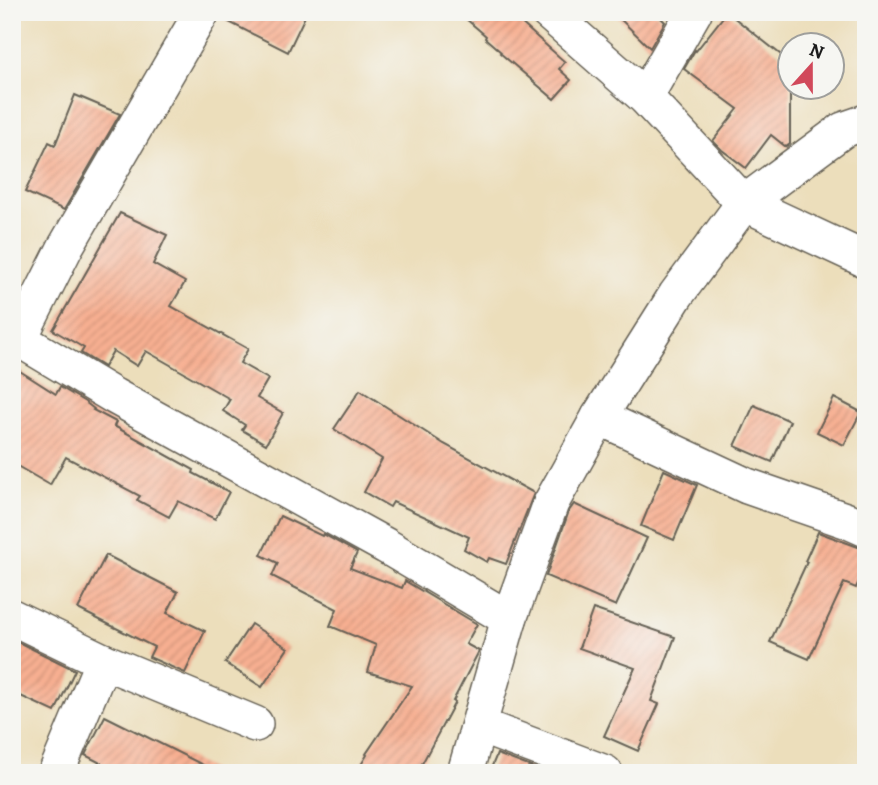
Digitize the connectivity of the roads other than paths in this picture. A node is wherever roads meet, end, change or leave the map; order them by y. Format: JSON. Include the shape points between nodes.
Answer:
{"nodes":[{"id":1,"x":202,"y":12,"type":"edge"},
{"id":2,"x":548,"y":12,"type":"edge"},
{"id":3,"x":694,"y":12,"type":"edge"},
{"id":4,"x":645,"y":97,"type":"junction"},
{"id":5,"x":866,"y":122,"type":"edge"},
{"id":6,"x":744,"y":203,"type":"junction"},
{"id":7,"x":866,"y":260,"type":"edge"},
{"id":8,"x":599,"y":417,"type":"junction"},
{"id":9,"x":866,"y":529,"type":"edge"},
{"id":10,"x":12,"y":617,"type":"edge"},
{"id":11,"x":509,"y":620,"type":"junction"},
{"id":12,"x":103,"y":661,"type":"junction"},
{"id":13,"x":255,"y":724,"type":"dead end"},
{"id":14,"x":480,"y":726,"type":"junction"},
{"id":15,"x":56,"y":773,"type":"edge"},
{"id":16,"x":466,"y":773,"type":"edge"},
{"id":17,"x":606,"y":773,"type":"edge"}],
"edges":[{"from":1,"to":11,"type":"street","via":[[65,246],[19,339],[386,545]]},
{"from":2,"to":4,"type":"street"},
{"from":3,"to":4,"type":"street"},
{"from":4,"to":6,"type":"street"},
{"from":5,"to":6,"type":"street","via":[[843,130]]},
{"from":6,"to":7,"type":"street"},
{"from":6,"to":8,"type":"street","via":[[676,295]]},
{"from":8,"to":9,"type":"street","via":[[747,486]]},
{"from":8,"to":11,"type":"street","via":[[551,503]]},
{"from":10,"to":12,"type":"street"},
{"from":11,"to":14,"type":"street"},
{"from":12,"to":13,"type":"street"},
{"from":12,"to":15,"type":"street"},
{"from":14,"to":16,"type":"street"},
{"from":14,"to":17,"type":"street"}]}
